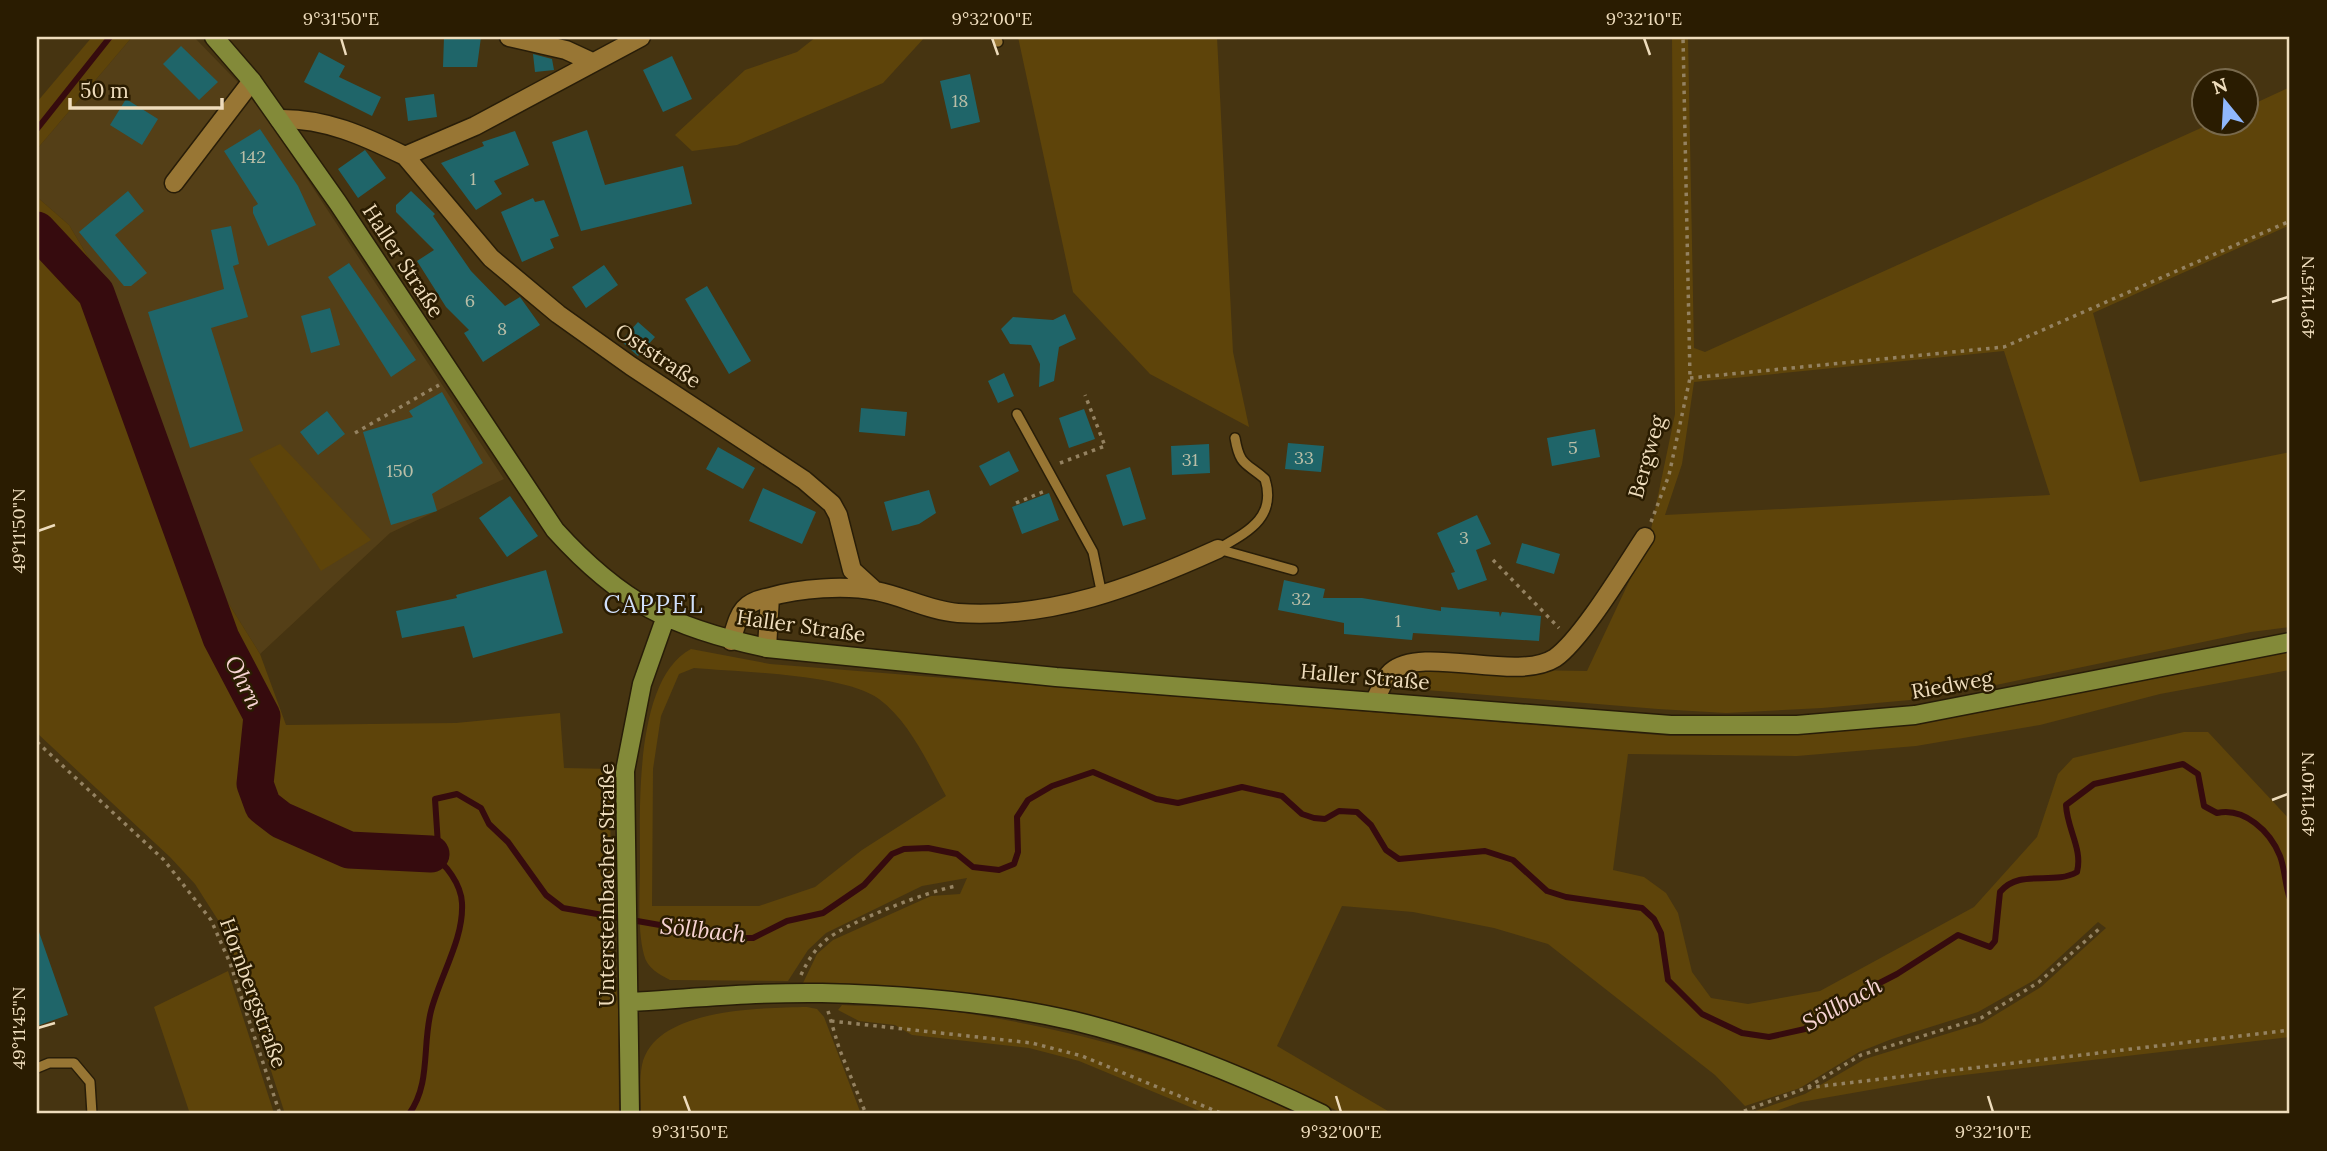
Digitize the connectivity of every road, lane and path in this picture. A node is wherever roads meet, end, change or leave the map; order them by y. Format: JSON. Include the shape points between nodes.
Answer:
{"nodes":[{"id":1,"x":214,"y":37,"type":"edge"},
{"id":2,"x":509,"y":37,"type":"edge"},
{"id":3,"x":641,"y":37,"type":"edge"},
{"id":4,"x":1683,"y":37,"type":"edge"},
{"id":5,"x":592,"y":62,"type":"junction"},
{"id":6,"x":252,"y":80,"type":"junction"},
{"id":7,"x":279,"y":118,"type":"junction"},
{"id":8,"x":405,"y":156,"type":"junction"},
{"id":9,"x":174,"y":183,"type":"dead end"},
{"id":10,"x":2290,"y":220,"type":"edge"},
{"id":11,"x":453,"y":377,"type":"junction"},
{"id":12,"x":1690,"y":378,"type":"junction"},
{"id":13,"x":1084,"y":395,"type":"dead end"},
{"id":14,"x":1017,"y":414,"type":"dead end"},
{"id":15,"x":355,"y":433,"type":"dead end"},
{"id":16,"x":1235,"y":438,"type":"dead end"},
{"id":17,"x":1047,"y":468,"type":"junction"},
{"id":18,"x":1056,"y":486,"type":"junction"},
{"id":19,"x":1016,"y":503,"type":"dead end"},
{"id":20,"x":1646,"y":537,"type":"joint"},
{"id":21,"x":1218,"y":549,"type":"junction"},
{"id":22,"x":1493,"y":559,"type":"dead end"},
{"id":23,"x":1293,"y":570,"type":"dead end"},
{"id":24,"x":874,"y":590,"type":"junction"},
{"id":25,"x":770,"y":597,"type":"junction"},
{"id":26,"x":1102,"y":597,"type":"junction"},
{"id":27,"x":665,"y":619,"type":"junction"},
{"id":28,"x":731,"y":641,"type":"junction"},
{"id":29,"x":1572,"y":642,"type":"junction"},
{"id":30,"x":2290,"y":642,"type":"edge"},
{"id":31,"x":767,"y":648,"type":"junction"},
{"id":32,"x":1375,"y":701,"type":"junction"},
{"id":33,"x":1617,"y":721,"type":"joint"},
{"id":34,"x":37,"y":741,"type":"edge"},
{"id":35,"x":956,"y":886,"type":"dead end"},
{"id":36,"x":2099,"y":929,"type":"dead end"},
{"id":37,"x":794,"y":993,"type":"junction"},
{"id":38,"x":823,"y":993,"type":"junction"},
{"id":39,"x":631,"y":1002,"type":"junction"},
{"id":40,"x":831,"y":1021,"type":"junction"},
{"id":41,"x":2290,"y":1030,"type":"edge"},
{"id":42,"x":37,"y":1068,"type":"edge"},
{"id":43,"x":1806,"y":1088,"type":"junction"},
{"id":44,"x":92,"y":1114,"type":"edge"},
{"id":45,"x":280,"y":1114,"type":"edge"},
{"id":46,"x":630,"y":1114,"type":"edge"},
{"id":47,"x":866,"y":1114,"type":"edge"},
{"id":48,"x":1223,"y":1114,"type":"edge"},
{"id":49,"x":1322,"y":1114,"type":"edge"},
{"id":50,"x":1736,"y":1114,"type":"edge"}],
"edges":[{"from":1,"to":6,"type":"main road","name":"Haller Straße"},
{"from":2,"to":5,"type":"street","via":[[566,50]]},
{"from":3,"to":5,"type":"street"},
{"from":4,"to":12,"type":"path","name":"Bergweg"},
{"from":5,"to":8,"type":"street","via":[[475,126]]},
{"from":6,"to":7,"type":"main road","name":"Haller Straße"},
{"from":6,"to":9,"type":"street"},
{"from":7,"to":8,"type":"street","via":[[308,118]]},
{"from":7,"to":11,"type":"main road","name":"Haller Straße"},
{"from":8,"to":24,"type":"street","name":"Oststraße","via":[[491,258],[558,314],[804,480],[832,504],[852,570]]},
{"from":10,"to":12,"type":"path","via":[[2004,347]]},
{"from":11,"to":15,"type":"path"},
{"from":11,"to":27,"type":"main road","name":"Haller Straße","via":[[555,530],[598,574]]},
{"from":12,"to":20,"type":"path","name":"Bergweg","via":[[1669,475]]},
{"from":13,"to":17,"type":"path","via":[[1105,446]]},
{"from":14,"to":17,"type":"lane"},
{"from":16,"to":21,"type":"lane","via":[[1244,466],[1265,479],[1268,505],[1253,529]]},
{"from":17,"to":18,"type":"lane"},
{"from":18,"to":19,"type":"path"},
{"from":18,"to":26,"type":"lane","via":[[1093,552]]},
{"from":20,"to":29,"type":"street"},
{"from":21,"to":23,"type":"lane"},
{"from":21,"to":26,"type":"street"},
{"from":22,"to":29,"type":"path"},
{"from":24,"to":25,"type":"street","via":[[793,590]]},
{"from":24,"to":26,"type":"street","via":[[954,613],[1020,614]]},
{"from":25,"to":28,"type":"street","via":[[741,609]]},
{"from":25,"to":31,"type":"street"},
{"from":27,"to":28,"type":"main road","name":"Haller Straße"},
{"from":27,"to":39,"type":"main road","name":"Untersteinbacher Straße","via":[[642,684],[625,771]]},
{"from":28,"to":31,"type":"main road","name":"Haller Straße"},
{"from":29,"to":32,"type":"street","via":[[1554,658],[1533,666],[1416,663],[1391,672]]},
{"from":30,"to":33,"type":"main road","name":"Riedweg","via":[[1915,715],[1735,727]]},
{"from":31,"to":32,"type":"main road","name":"Haller Straße","via":[[1056,677]]},
{"from":32,"to":33,"type":"main road","name":"Haller Straße"},
{"from":34,"to":45,"type":"path","name":"Hornbergstraße","via":[[164,860],[211,920]]},
{"from":35,"to":37,"type":"path","via":[[932,891],[831,936],[813,952]]},
{"from":36,"to":43,"type":"path","via":[[2039,982],[1981,1017],[1861,1055]]},
{"from":37,"to":38,"type":"main road"},
{"from":37,"to":39,"type":"main road"},
{"from":38,"to":40,"type":"path"},
{"from":38,"to":49,"type":"main road","via":[[943,1000],[1073,1021],[1160,1046]]},
{"from":39,"to":46,"type":"main road","name":"Untersteinbacher Straße"},
{"from":40,"to":47,"type":"path"},
{"from":40,"to":48,"type":"path","via":[[1032,1043],[1082,1056]]},
{"from":41,"to":43,"type":"path"},
{"from":42,"to":44,"type":"lane","via":[[74,1063],[90,1082]]},
{"from":43,"to":50,"type":"path"}]}
